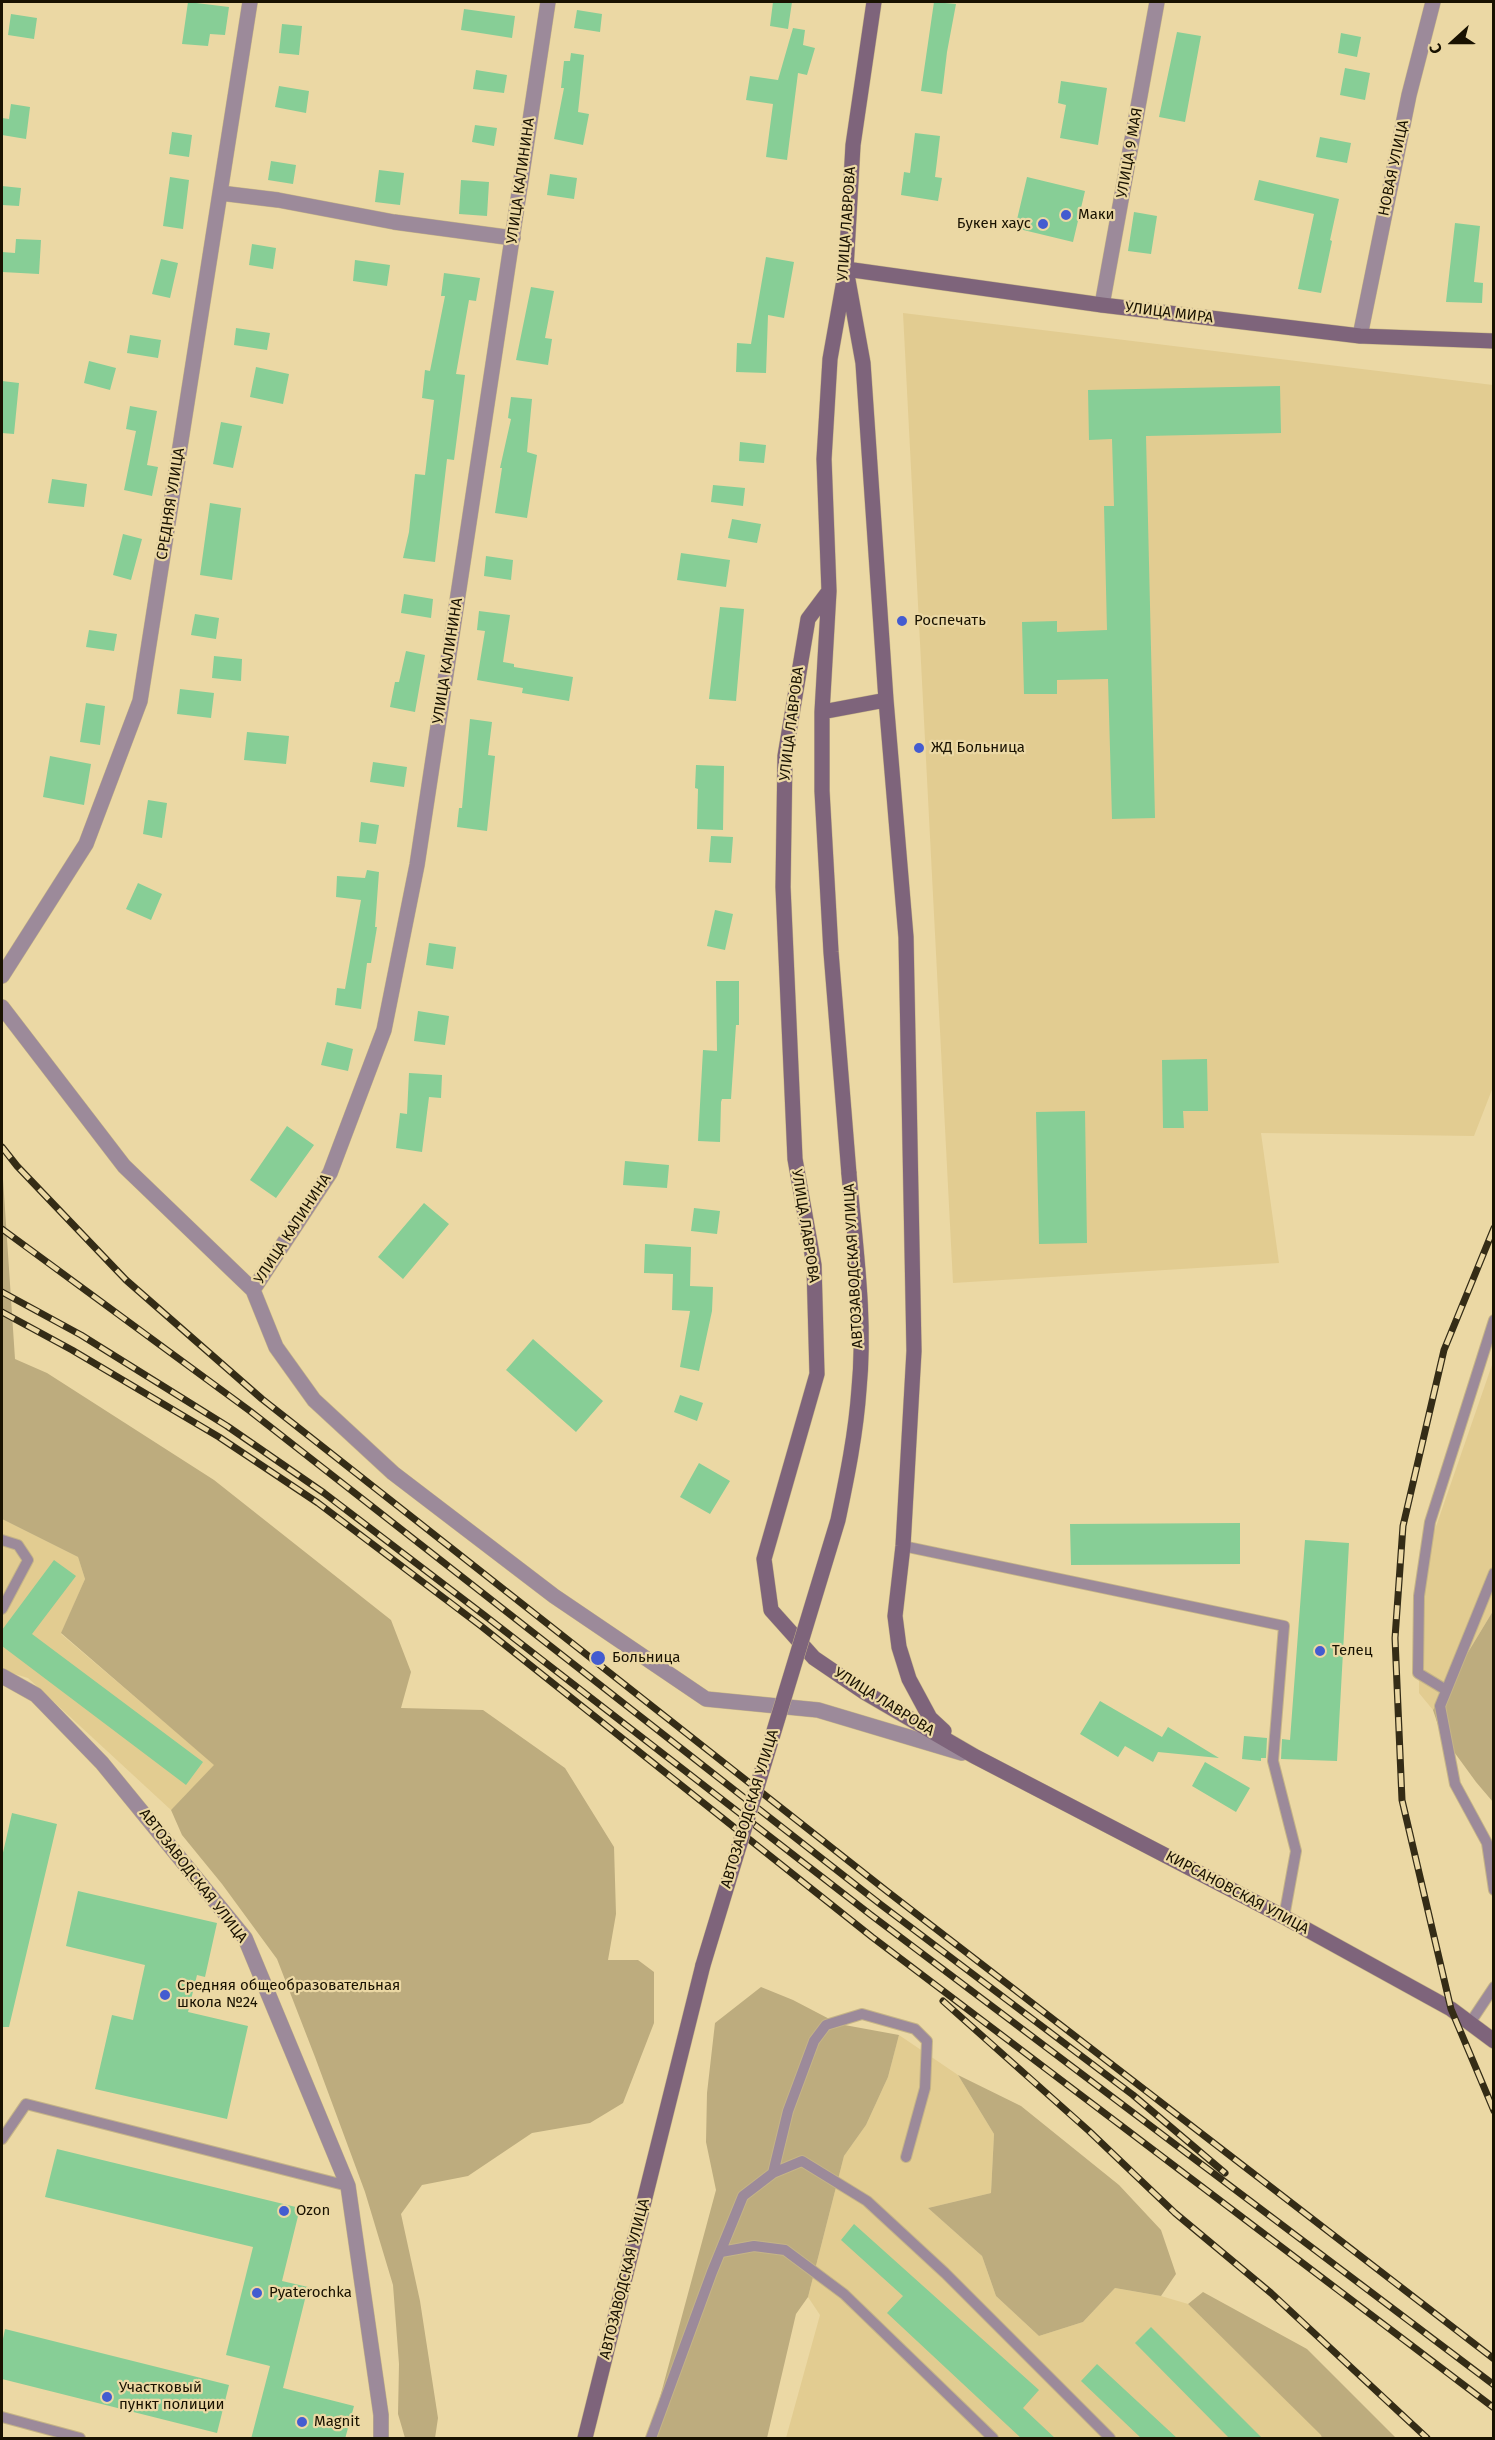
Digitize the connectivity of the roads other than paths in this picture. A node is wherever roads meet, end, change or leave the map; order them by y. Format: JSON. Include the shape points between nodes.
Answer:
{"nodes":[{"id":1,"x":250,"y":2,"type":"edge"},
{"id":2,"x":548,"y":2,"type":"edge"},
{"id":3,"x":874,"y":2,"type":"edge"},
{"id":4,"x":1157,"y":2,"type":"edge"},
{"id":5,"x":1433,"y":2,"type":"edge"},
{"id":6,"x":220,"y":193,"type":"junction"},
{"id":7,"x":513,"y":238,"type":"junction"},
{"id":8,"x":846,"y":268,"type":"junction"},
{"id":9,"x":1102,"y":305,"type":"junction"},
{"id":10,"x":1360,"y":336,"type":"junction"},
{"id":11,"x":1494,"y":341,"type":"edge"},
{"id":12,"x":829,"y":591,"type":"junction"},
{"id":13,"x":886,"y":700,"type":"junction"},
{"id":14,"x":822,"y":712,"type":"junction"},
{"id":15,"x":2,"y":976,"type":"edge"},
{"id":16,"x":2,"y":1007,"type":"edge"},
{"id":17,"x":849,"y":1174,"type":"joint"},
{"id":18,"x":253,"y":1290,"type":"junction"},
{"id":19,"x":1494,"y":1320,"type":"edge"},
{"id":20,"x":2,"y":1540,"type":"edge"},
{"id":21,"x":903,"y":1546,"type":"junction"},
{"id":22,"x":1494,"y":1573,"type":"edge"},
{"id":23,"x":2,"y":1609,"type":"edge"},
{"id":24,"x":2,"y":1676,"type":"edge"},
{"id":25,"x":1446,"y":1690,"type":"junction"},
{"id":26,"x":974,"y":1756,"type":"junction"},
{"id":27,"x":1494,"y":1890,"type":"edge"},
{"id":28,"x":1284,"y":1917,"type":"junction"},
{"id":29,"x":1494,"y":1987,"type":"edge"},
{"id":30,"x":1470,"y":2023,"type":"junction"},
{"id":31,"x":1490,"y":2034,"type":"edge"},
{"id":32,"x":2,"y":2139,"type":"edge"},
{"id":33,"x":906,"y":2157,"type":"dead end"},
{"id":34,"x":773,"y":2173,"type":"junction"},
{"id":35,"x":348,"y":2186,"type":"junction"},
{"id":36,"x":721,"y":2252,"type":"junction"},
{"id":37,"x":2,"y":2417,"type":"edge"},
{"id":38,"x":80,"y":2439,"type":"edge"},
{"id":39,"x":381,"y":2439,"type":"edge"},
{"id":40,"x":585,"y":2439,"type":"edge"},
{"id":41,"x":651,"y":2439,"type":"edge"},
{"id":42,"x":993,"y":2439,"type":"edge"},
{"id":43,"x":1110,"y":2439,"type":"edge"}],
"edges":[{"from":1,"to":6,"type":"street","name":"СРЕДНЯЯ УЛИЦА"},
{"from":2,"to":7,"type":"street","name":"УЛИЦА КАЛИНИНА"},
{"from":3,"to":8,"type":"main road","name":"УЛИЦА ЛАВРОВА","via":[[853,145]]},
{"from":4,"to":9,"type":"street","name":"УЛИЦА 9 МАЯ"},
{"from":5,"to":10,"type":"street","name":"НОВАЯ УЛИЦА","via":[[1409,95]]},
{"from":6,"to":7,"type":"street"},
{"from":6,"to":15,"type":"street","name":"СРЕДНЯЯ УЛИЦА","via":[[140,701],[86,844]]},
{"from":7,"to":18,"type":"street","name":"УЛИЦА КАЛИНИНА","via":[[417,865],[384,1030],[330,1173]]},
{"from":8,"to":9,"type":"main road","name":"УЛИЦА МИРА"},
{"from":8,"to":12,"type":"main road","name":"УЛИЦА ЛАВРОВА","via":[[830,359],[824,459]]},
{"from":8,"to":13,"type":"main road","via":[[863,363]]},
{"from":9,"to":10,"type":"main road","name":"УЛИЦА МИРА"},
{"from":10,"to":11,"type":"main road","name":"УЛИЦА МИРА"},
{"from":12,"to":14,"type":"main road","name":"УЛИЦА ЛАВРОВА"},
{"from":12,"to":26,"type":"main road","name":"УЛИЦА ЛАВРОВА","via":[[807,619],[785,756],[783,887],[795,1159],[814,1265],[817,1374],[764,1559],[771,1610],[814,1658]]},
{"from":13,"to":14,"type":"main road"},
{"from":13,"to":21,"type":"main road","via":[[906,937],[914,1316]]},
{"from":14,"to":17,"type":"main road","name":"УЛИЦА ЛАВРОВА","via":[[831,952]]},
{"from":16,"to":18,"type":"street","via":[[124,1166]]},
{"from":17,"to":40,"type":"main road","name":"АВТОЗАВОДСКАЯ УЛИЦА","bridge":true,"via":[[860,1312],[860,1387],[851,1458],[838,1520],[703,1965]]},
{"from":18,"to":26,"type":"street","via":[[276,1347],[314,1400],[393,1473],[554,1596],[706,1699],[818,1710]]},
{"from":19,"to":25,"type":"lane","via":[[1430,1521],[1419,1596],[1418,1672]]},
{"from":20,"to":23,"type":"lane","via":[[18,1545],[28,1560]]},
{"from":21,"to":26,"type":"main road","via":[[895,1616],[898,1647],[930,1718]]},
{"from":21,"to":28,"type":"lane","via":[[1284,1626],[1273,1761],[1296,1851]]},
{"from":22,"to":25,"type":"lane"},
{"from":24,"to":35,"type":"street","name":"АВТОЗАВОДСКАЯ УЛИЦА","via":[[36,1695],[102,1763],[245,1938]]},
{"from":25,"to":27,"type":"lane","via":[[1440,1706],[1455,1784],[1487,1843]]},
{"from":26,"to":28,"type":"main road","name":"КИРСАНОВСКАЯ УЛИЦА"},
{"from":28,"to":30,"type":"main road","name":"КИРСАНОВСКАЯ УЛИЦА"},
{"from":29,"to":30,"type":"lane"},
{"from":30,"to":31,"type":"main road","name":"КИРСАНОВСКАЯ УЛИЦА"},
{"from":32,"to":35,"type":"lane","via":[[27,2104]]},
{"from":33,"to":34,"type":"lane","via":[[926,2088],[927,2041],[915,2028],[862,2014],[826,2025],[814,2041],[788,2111]]},
{"from":34,"to":36,"type":"lane","via":[[743,2196]]},
{"from":34,"to":43,"type":"lane","via":[[802,2161],[867,2201],[945,2273]]},
{"from":35,"to":39,"type":"street","name":"АВТОЗАВОДСКАЯ УЛИЦА","via":[[381,2415]]},
{"from":36,"to":41,"type":"lane"},
{"from":36,"to":42,"type":"lane","via":[[753,2246],[785,2250],[844,2294]]},
{"from":37,"to":38,"type":"lane"}]}
